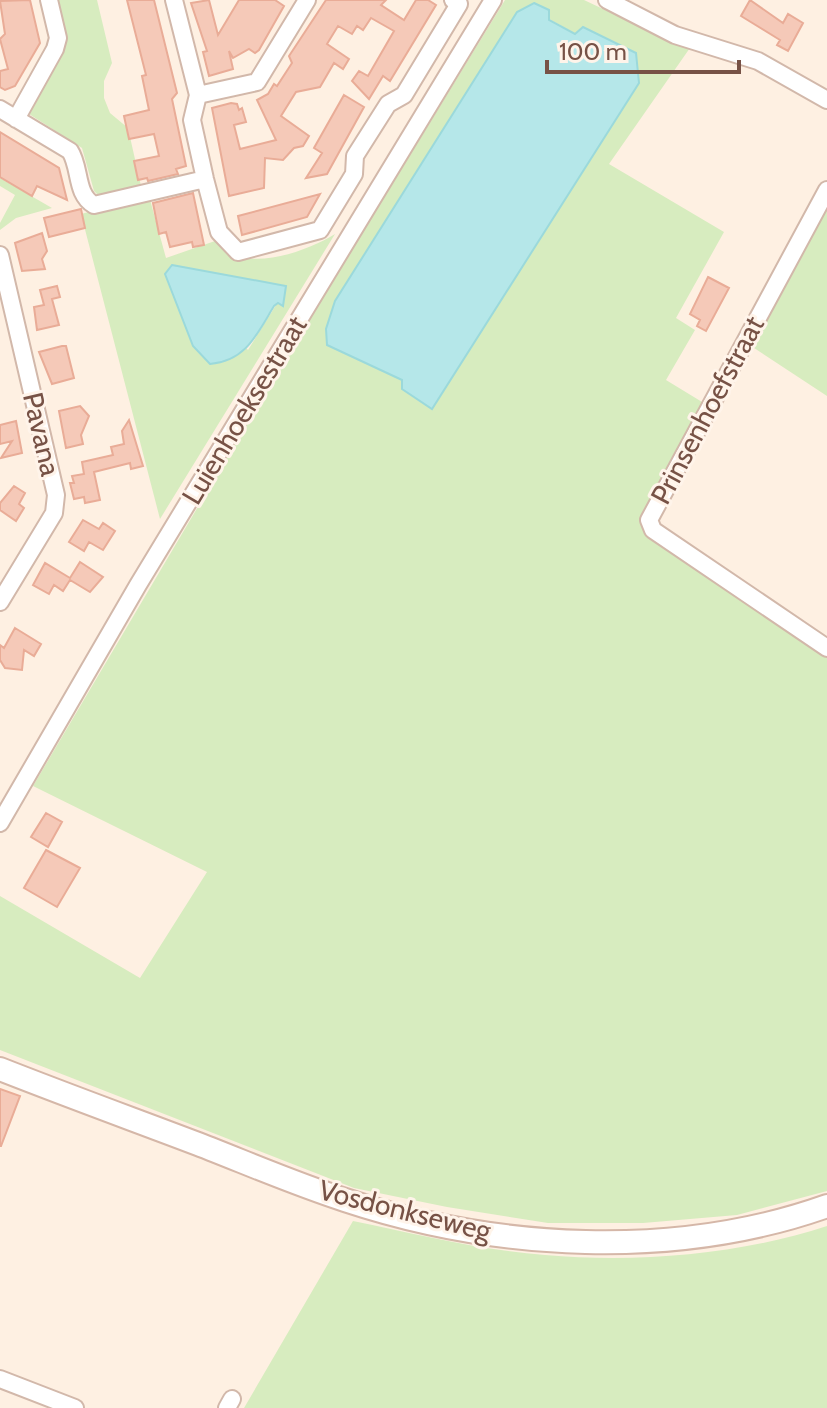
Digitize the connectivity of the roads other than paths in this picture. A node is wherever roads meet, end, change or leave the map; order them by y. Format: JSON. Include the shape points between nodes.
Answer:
{"nodes":[{"id":1,"x":49,"y":0,"type":"edge"},
{"id":2,"x":174,"y":0,"type":"edge"},
{"id":3,"x":307,"y":0,"type":"edge"},
{"id":4,"x":453,"y":0,"type":"edge"},
{"id":5,"x":493,"y":0,"type":"edge"},
{"id":6,"x":607,"y":0,"type":"edge"},
{"id":7,"x":198,"y":95,"type":"junction"},
{"id":8,"x":827,"y":100,"type":"edge"},
{"id":9,"x":0,"y":109,"type":"edge"},
{"id":10,"x":16,"y":119,"type":"junction"},
{"id":11,"x":205,"y":179,"type":"junction"},
{"id":12,"x":827,"y":190,"type":"edge"},
{"id":13,"x":0,"y":255,"type":"edge"},
{"id":14,"x":5,"y":298,"type":"edge"},
{"id":15,"x":0,"y":602,"type":"edge"},
{"id":16,"x":827,"y":648,"type":"edge"},
{"id":17,"x":0,"y":823,"type":"edge"},
{"id":18,"x":0,"y":1069,"type":"edge"},
{"id":19,"x":827,"y":1206,"type":"edge"},
{"id":20,"x":0,"y":1379,"type":"edge"},
{"id":21,"x":75,"y":1408,"type":"edge"}],
"edges":[{"from":1,"to":10,"type":"street","via":[[58,38],[55,49]]},
{"from":2,"to":7,"type":"street"},
{"from":3,"to":7,"type":"street","via":[[257,82]]},
{"from":4,"to":11,"type":"street","via":[[459,4],[404,95],[388,104],[355,156],[354,174],[320,230],[238,252],[222,236]]},
{"from":5,"to":17,"type":"street","name":"Luienhoeksestraat"},
{"from":6,"to":8,"type":"street","via":[[675,35],[758,61]]},
{"from":7,"to":11,"type":"street","via":[[192,120]]},
{"from":9,"to":10,"type":"street"},
{"from":10,"to":11,"type":"street","via":[[70,151],[81,190],[94,205]]},
{"from":12,"to":16,"type":"street","name":"Prinsenhoefstraat","via":[[649,520],[653,530]]},
{"from":13,"to":14,"type":"street","name":"Pavana"},
{"from":14,"to":15,"type":"street","name":"Pavana","via":[[56,495],[54,513]]},
{"from":18,"to":19,"type":"main road","name":"Vosdonkseweg","via":[[346,1200],[452,1227],[559,1241],[648,1240],[729,1231]]},
{"from":20,"to":21,"type":"street"}]}
